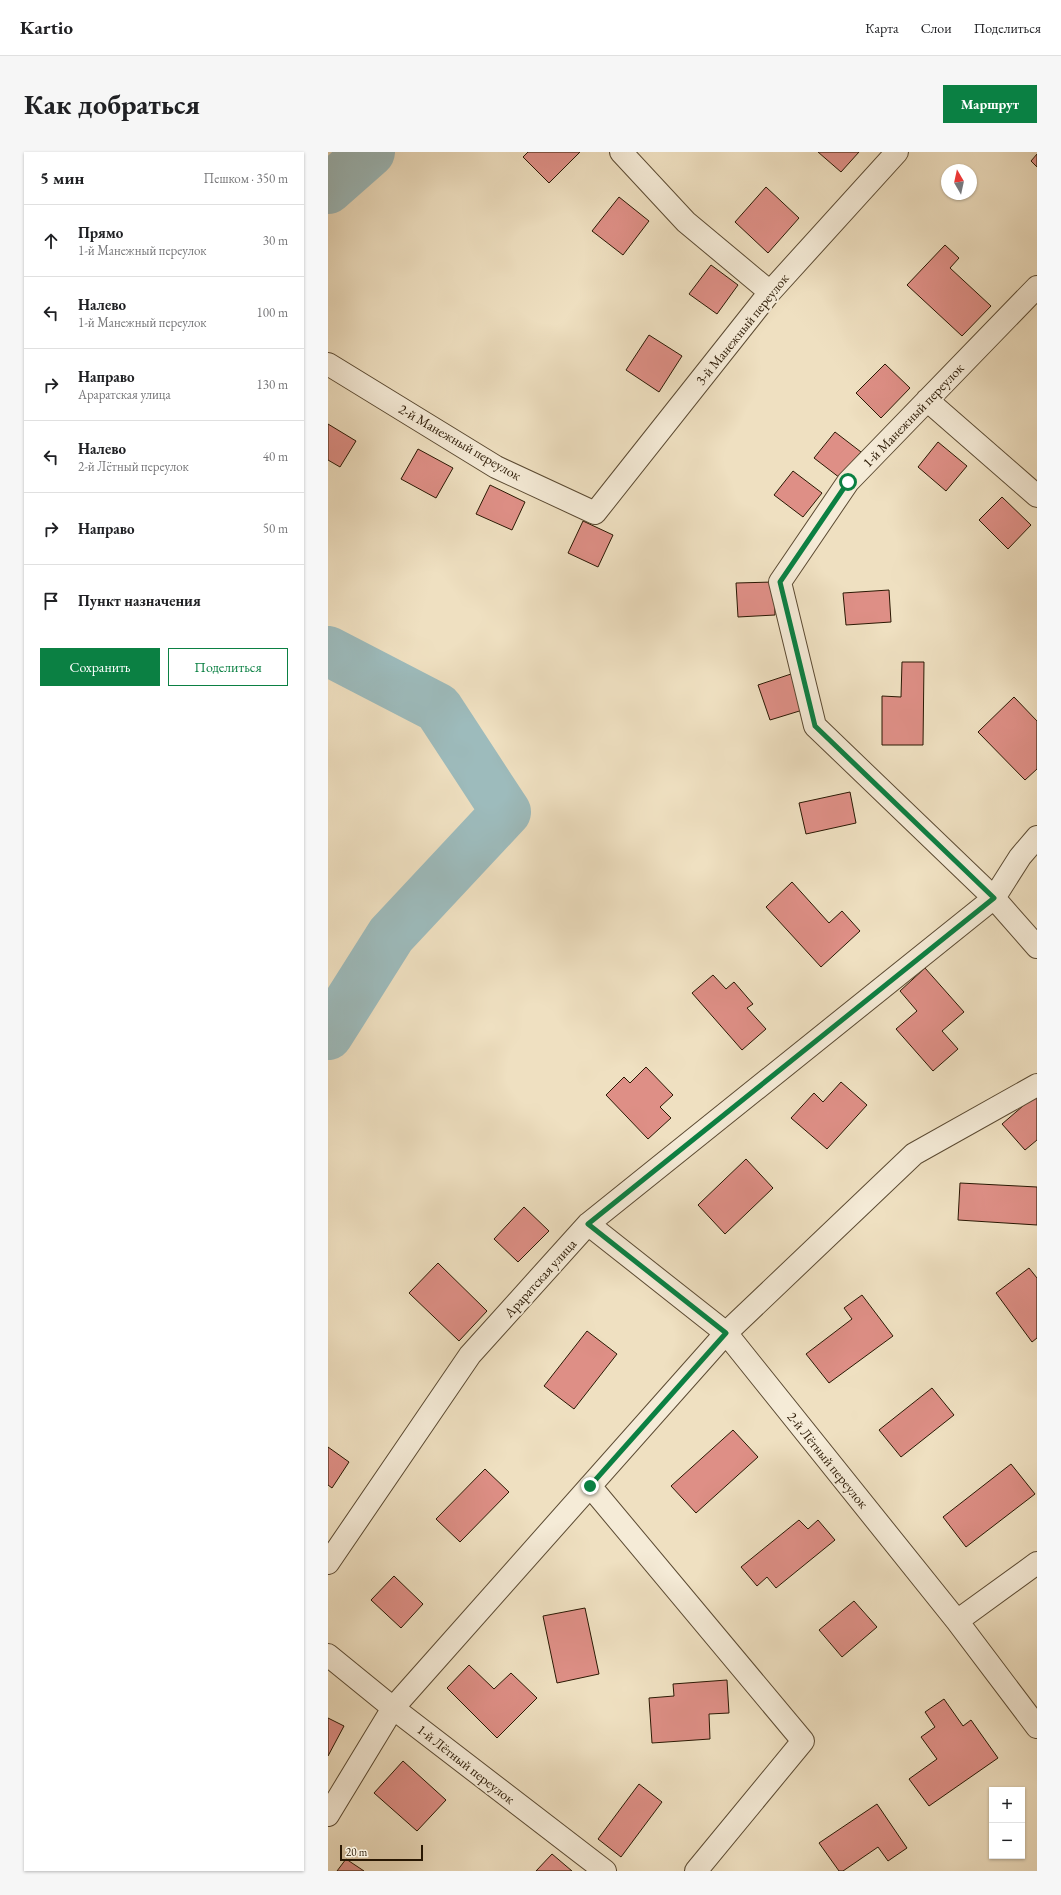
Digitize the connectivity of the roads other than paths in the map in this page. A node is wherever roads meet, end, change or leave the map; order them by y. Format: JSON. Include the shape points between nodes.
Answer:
{"nodes":[{"id":1,"x":621,"y":152,"type":"edge"},
{"id":2,"x":897,"y":152,"type":"edge"},
{"id":3,"x":1037,"y":287,"type":"edge"},
{"id":4,"x":770,"y":292,"type":"junction"},
{"id":5,"x":328,"y":364,"type":"edge"},
{"id":6,"x":927,"y":400,"type":"junction"},
{"id":7,"x":1037,"y":496,"type":"edge"},
{"id":8,"x":595,"y":513,"type":"joint"},
{"id":9,"x":1037,"y":837,"type":"edge"},
{"id":10,"x":994,"y":898,"type":"junction"},
{"id":11,"x":1037,"y":946,"type":"edge"},
{"id":12,"x":1037,"y":1085,"type":"edge"},
{"id":13,"x":588,"y":1224,"type":"junction"},
{"id":14,"x":726,"y":1333,"type":"junction"},
{"id":15,"x":590,"y":1486,"type":"junction"},
{"id":16,"x":328,"y":1562,"type":"edge"},
{"id":17,"x":1037,"y":1563,"type":"edge"},
{"id":18,"x":957,"y":1621,"type":"junction"},
{"id":19,"x":328,"y":1655,"type":"edge"},
{"id":20,"x":393,"y":1708,"type":"junction"},
{"id":21,"x":1037,"y":1727,"type":"edge"},
{"id":22,"x":328,"y":1815,"type":"edge"},
{"id":23,"x":605,"y":1871,"type":"edge"},
{"id":24,"x":696,"y":1871,"type":"edge"}],
"edges":[{"from":1,"to":4,"type":"street","via":[[686,222]]},
{"from":2,"to":4,"type":"street","name":"3-й Манежный переулок"},
{"from":3,"to":6,"type":"street","name":"1-й Манежный переулок"},
{"from":4,"to":8,"type":"street","name":"3-й Манежный переулок"},
{"from":5,"to":8,"type":"street","name":"2-й Манежный переулок","via":[[496,467]]},
{"from":6,"to":7,"type":"street"},
{"from":6,"to":10,"type":"street","name":"1-й Манежный переулок","via":[[848,482],[780,582],[815,726]]},
{"from":9,"to":10,"type":"street","name":"Араратская улица","via":[[1020,857]]},
{"from":10,"to":11,"type":"street","name":"1-й Манежный переулок"},
{"from":10,"to":13,"type":"street","name":"Араратская улица"},
{"from":12,"to":14,"type":"street","via":[[914,1154]]},
{"from":13,"to":14,"type":"street","name":"2-й Лётный переулок"},
{"from":13,"to":16,"type":"street","name":"Араратская улица","via":[[470,1355]]},
{"from":14,"to":15,"type":"street"},
{"from":14,"to":18,"type":"street","name":"2-й Лётный переулок"},
{"from":15,"to":20,"type":"street"},
{"from":15,"to":24,"type":"street","via":[[803,1741]]},
{"from":17,"to":18,"type":"street"},
{"from":18,"to":21,"type":"street","name":"2-й Лётный переулок"},
{"from":19,"to":20,"type":"street","name":"1-й Лётный переулок"},
{"from":20,"to":22,"type":"street"},
{"from":20,"to":23,"type":"street","name":"1-й Лётный переулок"}]}
